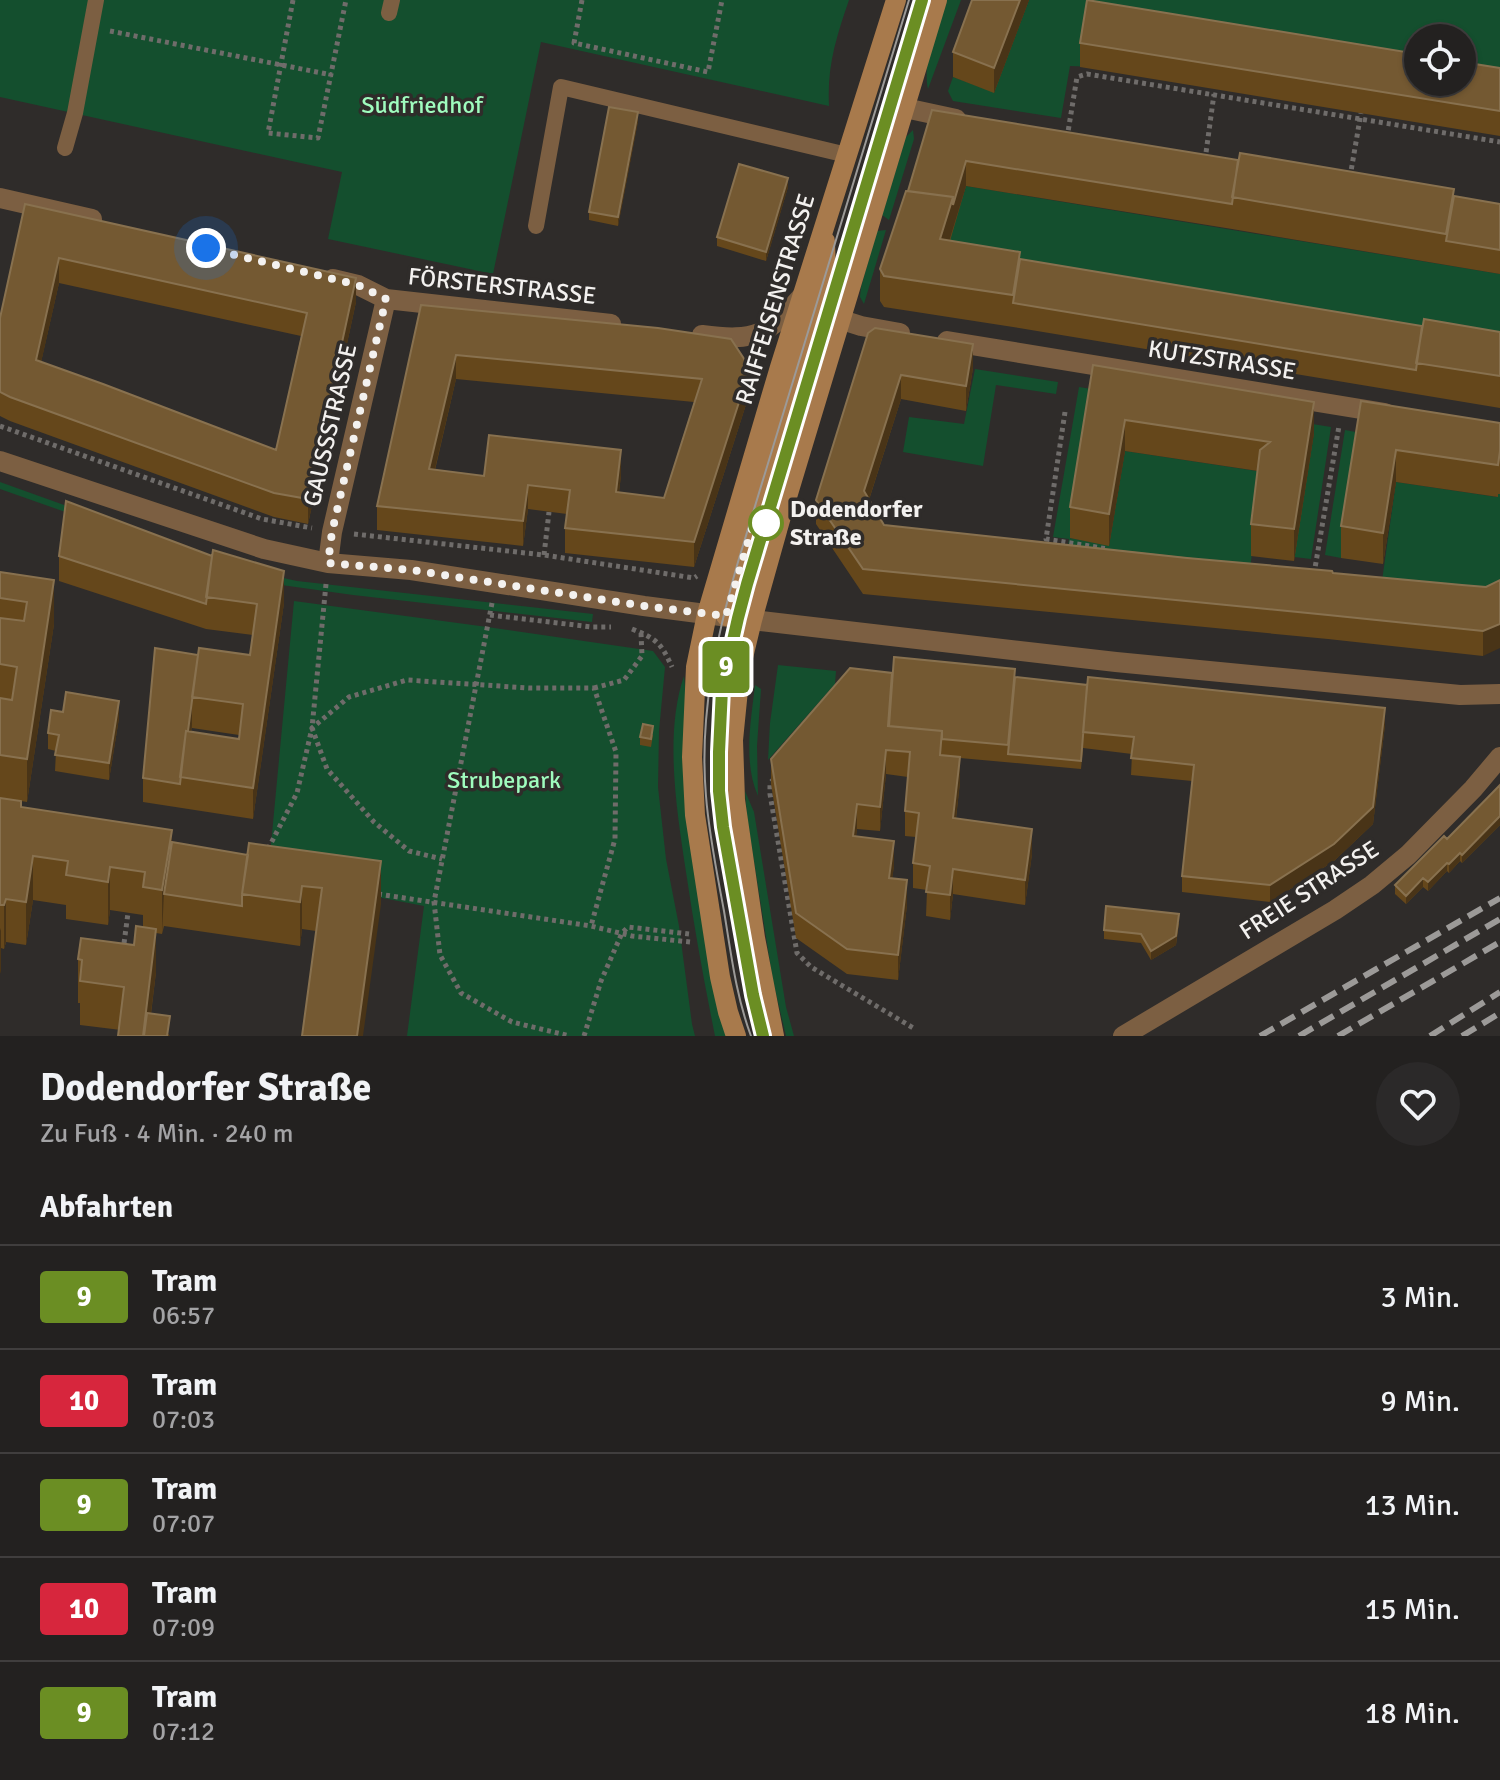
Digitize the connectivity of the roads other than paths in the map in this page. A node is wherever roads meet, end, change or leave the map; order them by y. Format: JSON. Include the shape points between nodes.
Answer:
{"nodes":[{"id":1,"x":96,"y":0,"type":"edge"},
{"id":2,"x":896,"y":0,"type":"edge"},
{"id":3,"x":937,"y":0,"type":"edge"},
{"id":4,"x":905,"y":108,"type":"junction"},
{"id":5,"x":969,"y":122,"type":"edge"},
{"id":6,"x":65,"y":148,"type":"dead end"},
{"id":7,"x":847,"y":155,"type":"junction"},
{"id":8,"x":0,"y":198,"type":"edge"},
{"id":9,"x":115,"y":225,"type":"edge"},
{"id":10,"x":824,"y":225,"type":"junction"},
{"id":11,"x":536,"y":226,"type":"dead end"},
{"id":12,"x":313,"y":274,"type":"edge"},
{"id":13,"x":803,"y":295,"type":"junction"},
{"id":14,"x":386,"y":299,"type":"junction"},
{"id":15,"x":842,"y":320,"type":"junction"},
{"id":16,"x":637,"y":327,"type":"edge"},
{"id":17,"x":681,"y":332,"type":"edge"},
{"id":18,"x":1406,"y":416,"type":"edge"},
{"id":19,"x":0,"y":461,"type":"edge"},
{"id":20,"x":328,"y":563,"type":"junction"},
{"id":21,"x":717,"y":615,"type":"junction"},
{"id":22,"x":752,"y":620,"type":"junction"},
{"id":23,"x":1500,"y":694,"type":"edge"},
{"id":24,"x":1500,"y":757,"type":"edge"},
{"id":25,"x":736,"y":1036,"type":"edge"},
{"id":26,"x":774,"y":1036,"type":"edge"},
{"id":27,"x":1123,"y":1036,"type":"edge"}],
"edges":[{"from":1,"to":6,"type":"lane"},
{"from":2,"to":7,"type":"main road","name":"RAIFFEISENSTRASSE"},
{"from":3,"to":4,"type":"main road"},
{"from":4,"to":5,"type":"street"},
{"from":4,"to":15,"type":"main road"},
{"from":7,"to":10,"type":"main road","name":"RAIFFEISENSTRASSE"},
{"from":7,"to":11,"type":"lane","via":[[561,87]]},
{"from":8,"to":9,"type":"street"},
{"from":10,"to":13,"type":"main road","name":"RAIFFEISENSTRASSE"},
{"from":10,"to":21,"type":"main road","via":[[824,286]]},
{"from":12,"to":14,"type":"street","name":"FÖRSTERSTRASSE","via":[[358,285]]},
{"from":13,"to":17,"type":"street","via":[[773,325],[750,337]]},
{"from":13,"to":21,"type":"main road","name":"RAIFFEISENSTRASSE"},
{"from":14,"to":16,"type":"street","name":"FÖRSTERSTRASSE"},
{"from":14,"to":20,"type":"street","name":"GAUSSSTRASSE"},
{"from":15,"to":18,"type":"street","name":"KUTZSTRASSE"},
{"from":15,"to":22,"type":"main road"},
{"from":19,"to":20,"type":"street","via":[[264,549]]},
{"from":20,"to":21,"type":"street","via":[[411,570]]},
{"from":21,"to":22,"type":"street"},
{"from":21,"to":25,"type":"main road","via":[[696,667],[693,786],[720,977]]},
{"from":22,"to":23,"type":"street","via":[[1116,662],[1460,695]]},
{"from":22,"to":26,"type":"main road","via":[[736,700],[734,785]]},
{"from":24,"to":27,"type":"street","name":"FREIE STRASSE","via":[[1408,855],[1372,885]]}]}
